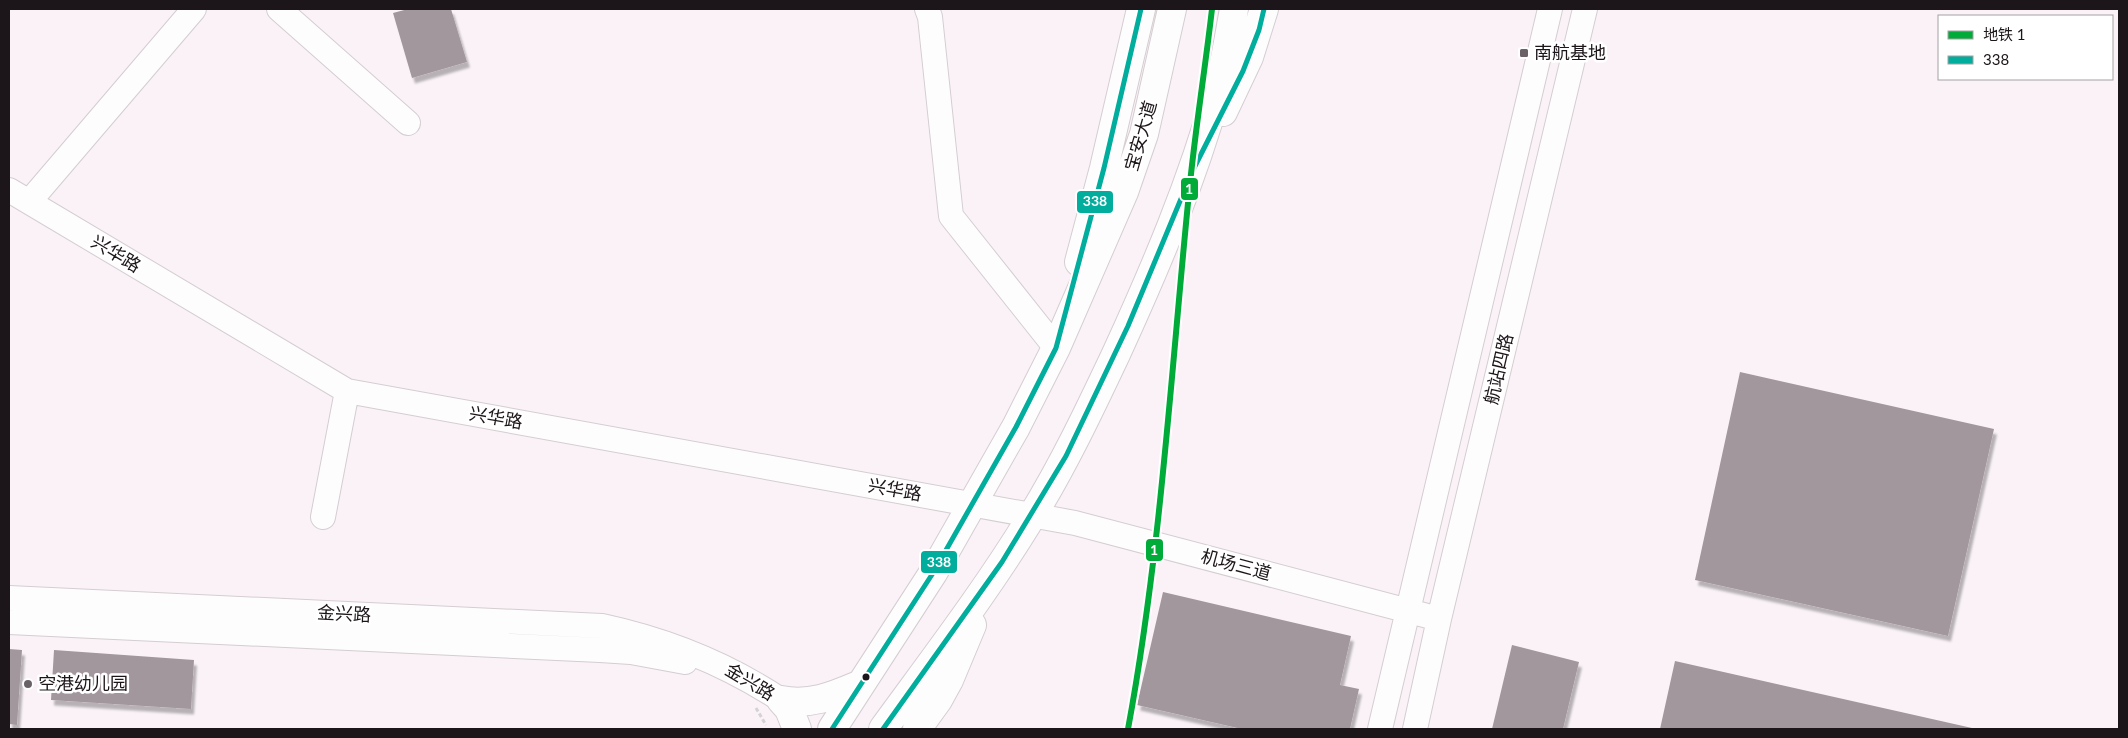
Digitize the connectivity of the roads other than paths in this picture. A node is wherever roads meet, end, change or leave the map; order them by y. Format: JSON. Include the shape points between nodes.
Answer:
{"nodes":[{"id":1,"x":194,"y":9,"type":"edge"},
{"id":2,"x":279,"y":9,"type":"edge"},
{"id":3,"x":927,"y":9,"type":"edge"},
{"id":4,"x":1141,"y":9,"type":"edge"},
{"id":5,"x":1172,"y":9,"type":"edge"},
{"id":6,"x":1234,"y":9,"type":"edge"},
{"id":7,"x":1264,"y":9,"type":"edge"},
{"id":8,"x":1550,"y":9,"type":"edge"},
{"id":9,"x":1585,"y":9,"type":"edge"},
{"id":10,"x":408,"y":123,"type":"dead end"},
{"id":11,"x":1192,"y":171,"type":"junction"},
{"id":12,"x":16,"y":198,"type":"edge"},
{"id":13,"x":1056,"y":348,"type":"junction"},
{"id":14,"x":347,"y":391,"type":"junction"},
{"id":15,"x":972,"y":504,"type":"junction"},
{"id":16,"x":1032,"y":515,"type":"junction"},
{"id":17,"x":323,"y":517,"type":"dead end"},
{"id":18,"x":994,"y":575,"type":"junction"},
{"id":19,"x":9,"y":598,"type":"edge"},
{"id":20,"x":1407,"y":610,"type":"junction"},
{"id":21,"x":1439,"y":619,"type":"junction"},
{"id":22,"x":9,"y":622,"type":"edge"},
{"id":23,"x":862,"y":684,"type":"junction"},
{"id":24,"x":781,"y":700,"type":"junction"},
{"id":25,"x":797,"y":729,"type":"edge"},
{"id":26,"x":832,"y":729,"type":"edge"},
{"id":27,"x":883,"y":729,"type":"edge"},
{"id":28,"x":917,"y":729,"type":"edge"},
{"id":29,"x":1380,"y":729,"type":"edge"},
{"id":30,"x":1415,"y":729,"type":"edge"}],
"edges":[{"from":1,"to":12,"type":"street"},
{"from":2,"to":10,"type":"street"},
{"from":3,"to":13,"type":"street","via":[[951,216]]},
{"from":4,"to":13,"type":"main road","via":[[1104,168]]},
{"from":5,"to":13,"type":"main road","name":"宝安大道","via":[[1144,134],[1127,184]]},
{"from":6,"to":11,"type":"main road","via":[[1218,90]]},
{"from":7,"to":11,"type":"main road","via":[[1240,79]]},
{"from":8,"to":20,"type":"street","name":"航站四路"},
{"from":9,"to":21,"type":"street","name":"航站四路"},
{"from":11,"to":16,"type":"main road","via":[[1100,386],[1066,456]]},
{"from":12,"to":14,"type":"street","name":"兴华路"},
{"from":13,"to":15,"type":"main road","name":"宝安大道"},
{"from":14,"to":15,"type":"street","name":"兴华路"},
{"from":14,"to":17,"type":"street"},
{"from":15,"to":16,"type":"street","name":"兴华路"},
{"from":15,"to":23,"type":"main road","name":"宝安大道","via":[[933,573]]},
{"from":16,"to":18,"type":"main road"},
{"from":16,"to":20,"type":"street","name":"机场三道","via":[[1075,523]]},
{"from":18,"to":27,"type":"main road"},
{"from":18,"to":28,"type":"main road","via":[[949,680]]},
{"from":19,"to":24,"type":"street","name":"金兴路","via":[[602,626],[656,639],[691,652],[733,671]]},
{"from":20,"to":21,"type":"street","name":"机场三道"},
{"from":20,"to":29,"type":"street","name":"航站四路"},
{"from":21,"to":30,"type":"street","name":"航站四路"},
{"from":22,"to":24,"type":"street","name":"金兴路","via":[[631,652],[693,664]]},
{"from":23,"to":24,"type":"main road","via":[[826,699],[796,703]]},
{"from":23,"to":26,"type":"main road","name":"宝安大道"},
{"from":24,"to":25,"type":"main road","via":[[789,709]]}]}
